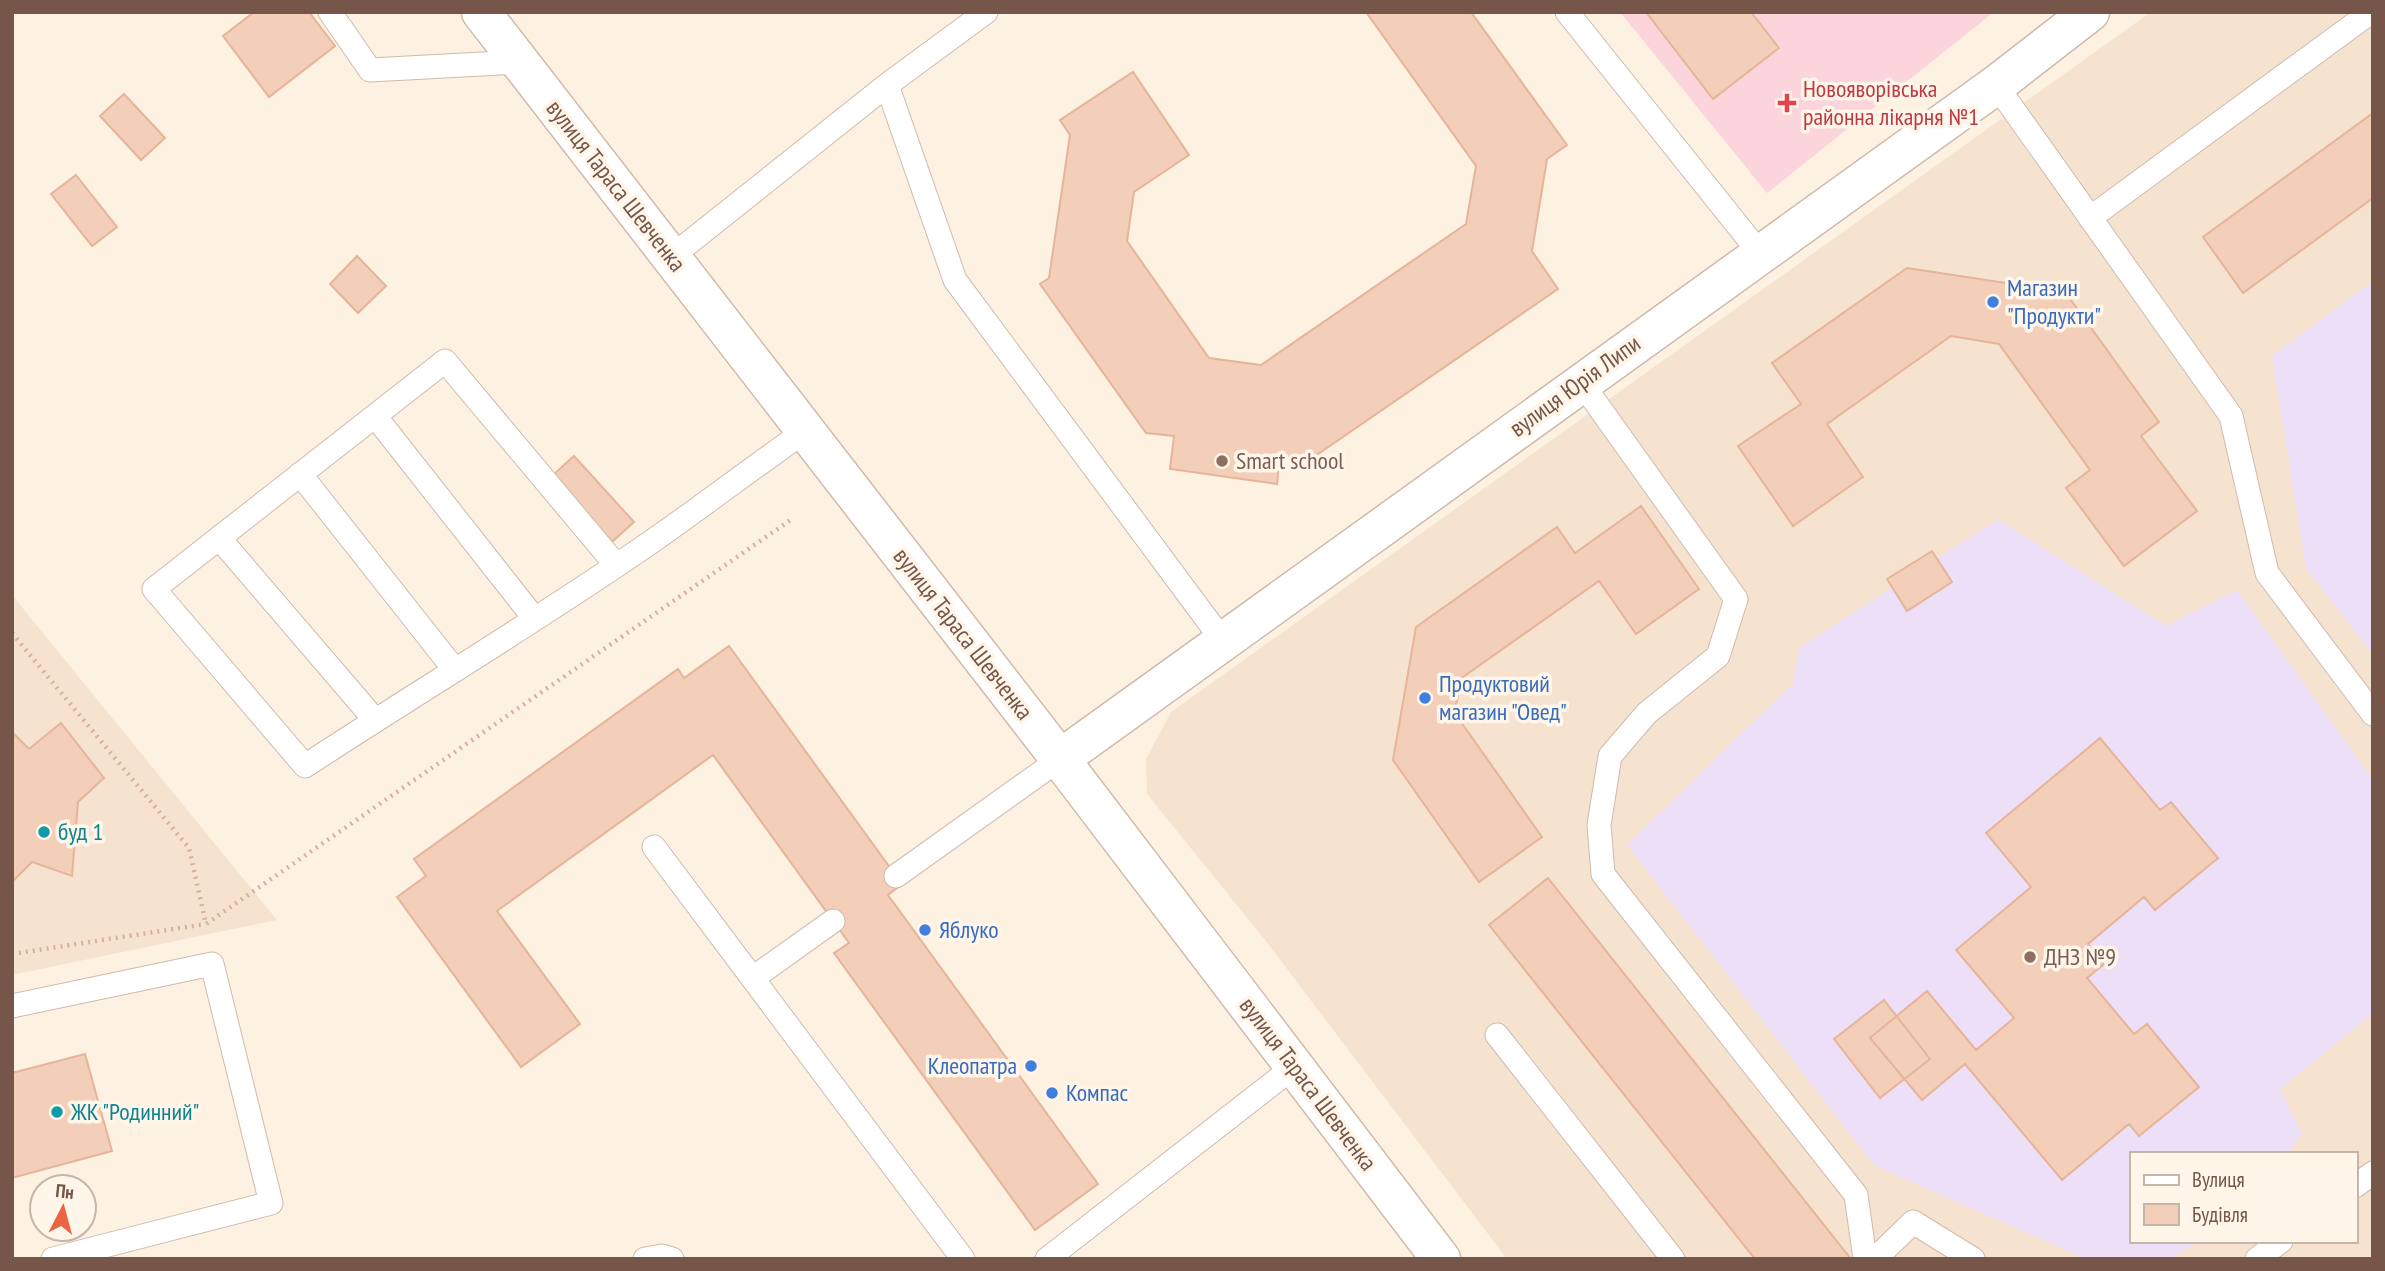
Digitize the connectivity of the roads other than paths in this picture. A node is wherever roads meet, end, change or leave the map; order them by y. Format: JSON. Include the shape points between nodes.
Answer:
{"nodes":[{"id":1,"x":330,"y":12,"type":"edge"},
{"id":2,"x":481,"y":12,"type":"edge"},
{"id":3,"x":986,"y":12,"type":"edge"},
{"id":4,"x":1567,"y":12,"type":"edge"},
{"id":5,"x":2090,"y":12,"type":"edge"},
{"id":6,"x":2371,"y":12,"type":"edge"},
{"id":7,"x":520,"y":62,"type":"junction"},
{"id":8,"x":887,"y":85,"type":"junction"},
{"id":9,"x":1996,"y":85,"type":"junction"},
{"id":10,"x":2091,"y":218,"type":"junction"},
{"id":11,"x":1759,"y":253,"type":"junction"},
{"id":12,"x":671,"y":257,"type":"junction"},
{"id":13,"x":1581,"y":382,"type":"junction"},
{"id":14,"x":375,"y":416,"type":"junction"},
{"id":15,"x":805,"y":431,"type":"junction"},
{"id":16,"x":300,"y":474,"type":"junction"},
{"id":17,"x":219,"y":538,"type":"junction"},
{"id":18,"x":616,"y":565,"type":"junction"},
{"id":19,"x":534,"y":618,"type":"junction"},
{"id":20,"x":1223,"y":641,"type":"junction"},
{"id":21,"x":454,"y":669,"type":"junction"},
{"id":22,"x":2373,"y":714,"type":"edge"},
{"id":23,"x":375,"y":720,"type":"junction"},
{"id":24,"x":1060,"y":759,"type":"junction"},
{"id":25,"x":654,"y":847,"type":"dead end"},
{"id":26,"x":896,"y":876,"type":"dead end"},
{"id":27,"x":833,"y":921,"type":"dead end"},
{"id":28,"x":753,"y":978,"type":"junction"},
{"id":29,"x":12,"y":1006,"type":"edge"},
{"id":30,"x":1497,"y":1035,"type":"dead end"},
{"id":31,"x":1295,"y":1066,"type":"junction"},
{"id":32,"x":2373,"y":1173,"type":"edge"},
{"id":33,"x":2357,"y":1185,"type":"edge"},
{"id":34,"x":2278,"y":1243,"type":"edge"},
{"id":35,"x":53,"y":1259,"type":"edge"},
{"id":36,"x":645,"y":1259,"type":"edge"},
{"id":37,"x":672,"y":1259,"type":"edge"},
{"id":38,"x":963,"y":1259,"type":"edge"},
{"id":39,"x":1047,"y":1259,"type":"edge"},
{"id":40,"x":1441,"y":1259,"type":"edge"},
{"id":41,"x":1673,"y":1259,"type":"edge"},
{"id":42,"x":1866,"y":1259,"type":"edge"},
{"id":43,"x":1875,"y":1259,"type":"edge"},
{"id":44,"x":1973,"y":1259,"type":"edge"},
{"id":45,"x":2257,"y":1259,"type":"edge"}],
"edges":[{"from":1,"to":7,"type":"lane","via":[[370,70]]},
{"from":2,"to":7,"type":"street","name":"вулиця Тараса Шевченка"},
{"from":3,"to":8,"type":"lane"},
{"from":4,"to":11,"type":"lane"},
{"from":5,"to":9,"type":"street","name":"вулиця Юрія Липи"},
{"from":6,"to":10,"type":"lane"},
{"from":7,"to":12,"type":"street","name":"вулиця Тараса Шевченка"},
{"from":8,"to":12,"type":"lane"},
{"from":8,"to":20,"type":"lane","via":[[956,280]]},
{"from":9,"to":10,"type":"lane"},
{"from":9,"to":11,"type":"street","name":"вулиця Юрія Липи"},
{"from":10,"to":22,"type":"lane","via":[[2231,416],[2267,573]]},
{"from":11,"to":13,"type":"street","name":"вулиця Юрія Липи"},
{"from":12,"to":15,"type":"street","name":"вулиця Тараса Шевченка"},
{"from":13,"to":20,"type":"street","name":"вулиця Юрія Липи"},
{"from":13,"to":42,"type":"lane","via":[[1735,599],[1718,656],[1647,713],[1610,756],[1599,825],[1603,874],[1856,1195]]},
{"from":14,"to":16,"type":"lane"},
{"from":14,"to":18,"type":"lane","via":[[445,361]]},
{"from":14,"to":19,"type":"lane"},
{"from":15,"to":18,"type":"lane"},
{"from":15,"to":24,"type":"street","name":"вулиця Тараса Шевченка"},
{"from":16,"to":17,"type":"lane"},
{"from":16,"to":21,"type":"lane"},
{"from":17,"to":23,"type":"lane"},
{"from":17,"to":23,"type":"lane","via":[[154,589],[287,745],[305,765]]},
{"from":18,"to":19,"type":"lane"},
{"from":19,"to":21,"type":"lane"},
{"from":20,"to":24,"type":"street","name":"вулиця Юрія Липи"},
{"from":21,"to":23,"type":"lane"},
{"from":24,"to":26,"type":"lane"},
{"from":24,"to":31,"type":"street","name":"вулиця Тараса Шевченка"},
{"from":25,"to":28,"type":"lane"},
{"from":27,"to":28,"type":"lane"},
{"from":28,"to":38,"type":"lane"},
{"from":29,"to":35,"type":"lane","via":[[212,964],[271,1203]]},
{"from":30,"to":41,"type":"lane"},
{"from":31,"to":39,"type":"lane"},
{"from":31,"to":40,"type":"street","name":"вулиця Тараса Шевченка"},
{"from":32,"to":33,"type":"lane"},
{"from":34,"to":45,"type":"lane"},
{"from":36,"to":37,"type":"lane"},
{"from":43,"to":44,"type":"lane","via":[[1913,1222]]}]}
